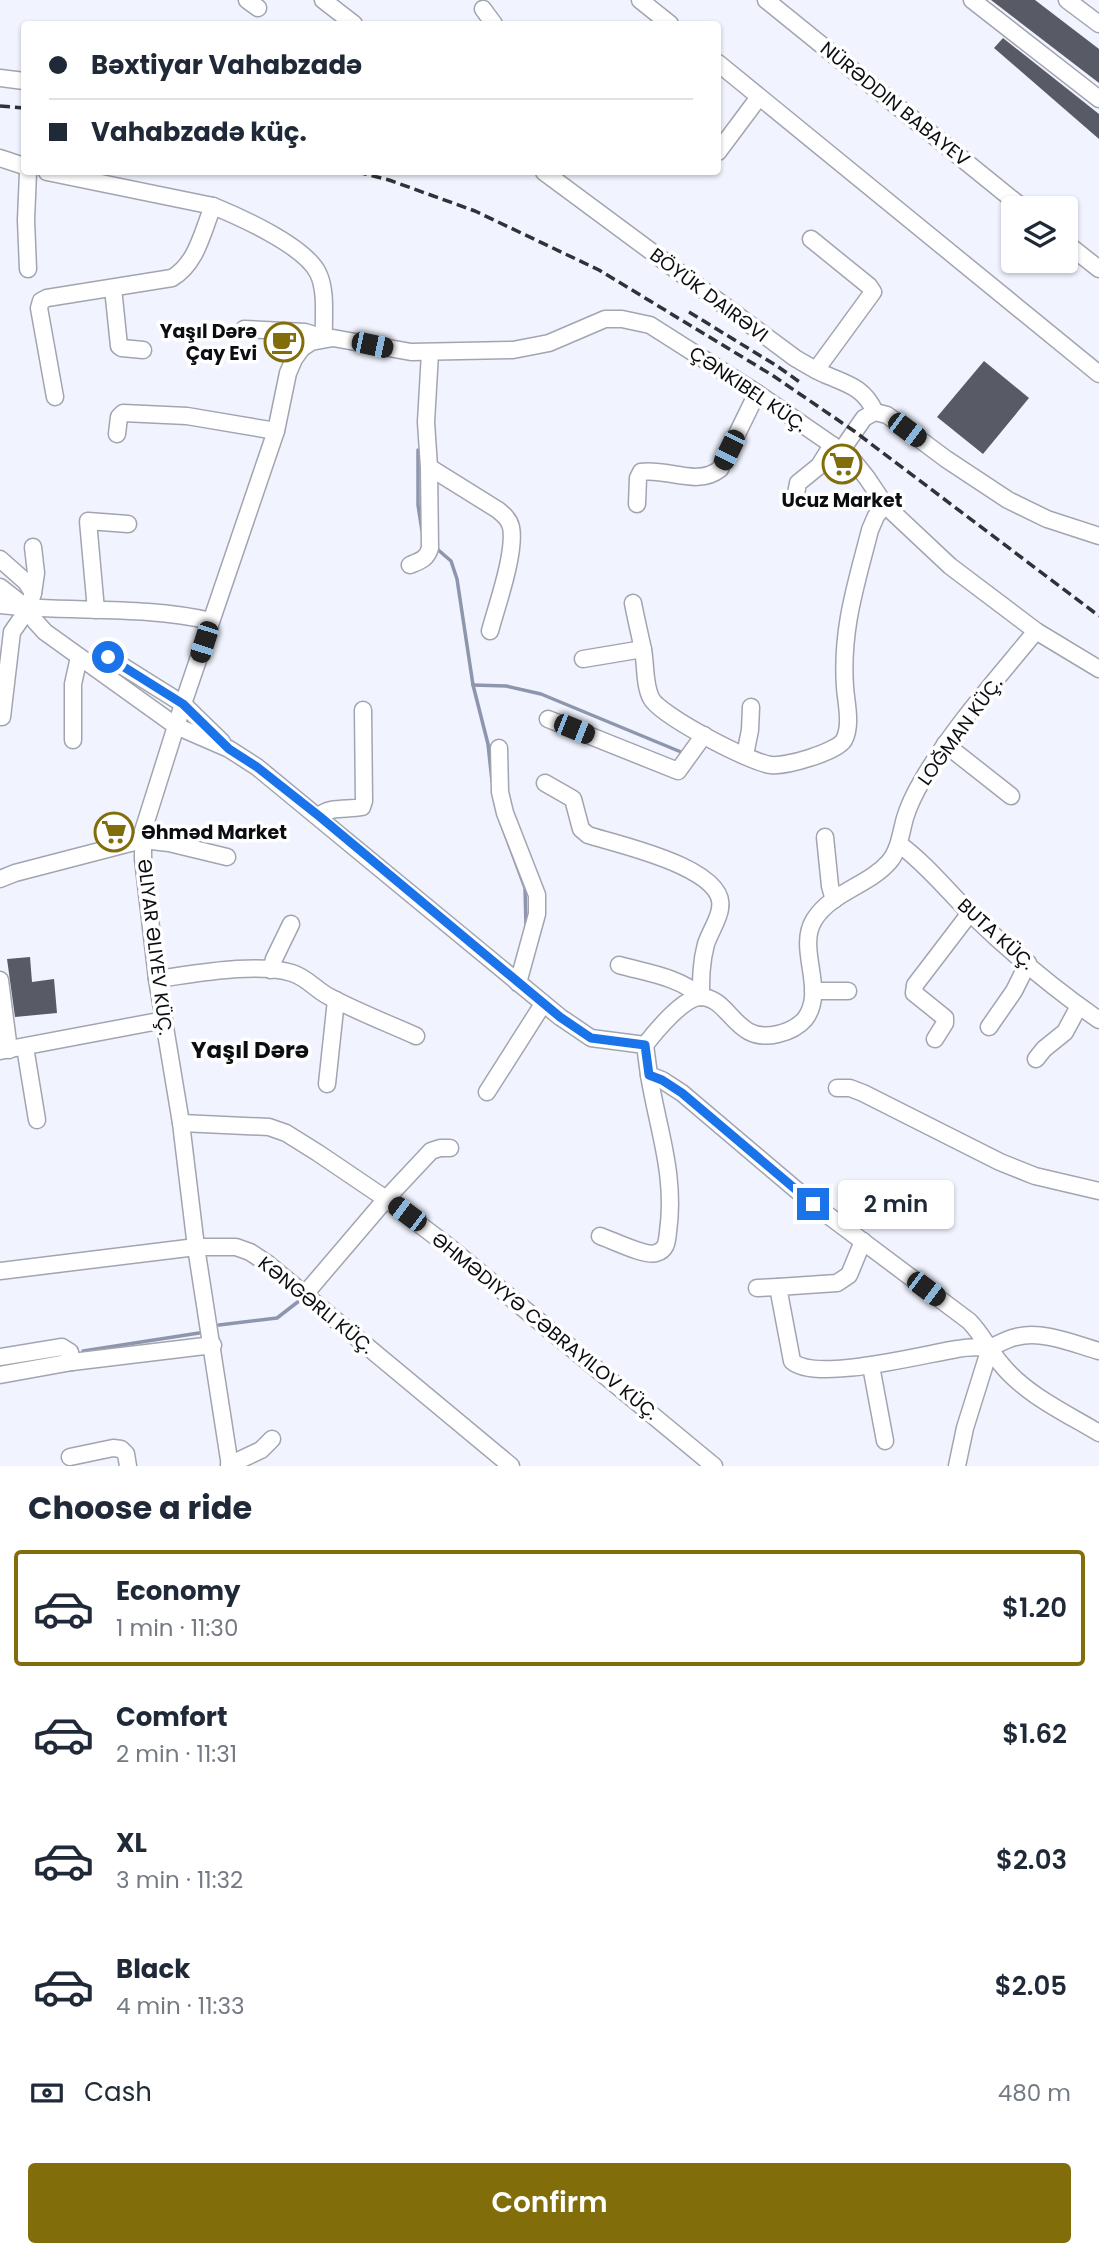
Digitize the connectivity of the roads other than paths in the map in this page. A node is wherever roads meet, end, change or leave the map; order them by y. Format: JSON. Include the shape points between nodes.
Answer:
{"nodes":[{"id":1,"x":323,"y":0,"type":"edge"},
{"id":2,"x":640,"y":0,"type":"edge"},
{"id":3,"x":766,"y":0,"type":"edge"},
{"id":4,"x":972,"y":0,"type":"edge"},
{"id":5,"x":1067,"y":0,"type":"edge"},
{"id":6,"x":483,"y":9,"type":"dead end"},
{"id":7,"x":350,"y":21,"type":"edge"},
{"id":8,"x":492,"y":21,"type":"edge"},
{"id":9,"x":666,"y":21,"type":"edge"},
{"id":10,"x":1099,"y":24,"type":"edge"},
{"id":11,"x":721,"y":65,"type":"edge"},
{"id":12,"x":0,"y":78,"type":"edge"},
{"id":13,"x":21,"y":81,"type":"edge"},
{"id":14,"x":759,"y":97,"type":"junction"},
{"id":15,"x":1099,"y":99,"type":"edge"},
{"id":16,"x":721,"y":148,"type":"edge"},
{"id":17,"x":0,"y":158,"type":"edge"},
{"id":18,"x":21,"y":165,"type":"edge"},
{"id":19,"x":28,"y":175,"type":"edge"},
{"id":20,"x":62,"y":175,"type":"edge"},
{"id":21,"x":548,"y":175,"type":"edge"},
{"id":22,"x":1008,"y":196,"type":"edge"},
{"id":23,"x":213,"y":206,"type":"junction"},
{"id":24,"x":811,"y":239,"type":"dead end"},
{"id":25,"x":1078,"y":252,"type":"edge"},
{"id":26,"x":28,"y":269,"type":"dead end"},
{"id":27,"x":1099,"y":269,"type":"edge"},
{"id":28,"x":113,"y":288,"type":"junction"},
{"id":29,"x":244,"y":329,"type":"dead end"},
{"id":30,"x":324,"y":338,"type":"junction"},
{"id":31,"x":143,"y":350,"type":"dead end"},
{"id":32,"x":430,"y":353,"type":"junction"},
{"id":33,"x":816,"y":370,"type":"junction"},
{"id":34,"x":1099,"y":374,"type":"edge"},
{"id":35,"x":757,"y":393,"type":"junction"},
{"id":36,"x":55,"y":397,"type":"dead end"},
{"id":37,"x":874,"y":412,"type":"junction"},
{"id":38,"x":276,"y":431,"type":"junction"},
{"id":39,"x":117,"y":434,"type":"dead end"},
{"id":40,"x":836,"y":448,"type":"junction"},
{"id":41,"x":429,"y":467,"type":"junction"},
{"id":42,"x":796,"y":494,"type":"dead end"},
{"id":43,"x":637,"y":504,"type":"dead end"},
{"id":44,"x":885,"y":505,"type":"junction"},
{"id":45,"x":128,"y":524,"type":"dead end"},
{"id":46,"x":1099,"y":536,"type":"edge"},
{"id":47,"x":33,"y":547,"type":"dead end"},
{"id":48,"x":0,"y":559,"type":"edge"},
{"id":49,"x":410,"y":565,"type":"dead end"},
{"id":50,"x":0,"y":587,"type":"edge"},
{"id":51,"x":30,"y":601,"type":"junction"},
{"id":52,"x":633,"y":603,"type":"dead end"},
{"id":53,"x":0,"y":605,"type":"edge"},
{"id":54,"x":96,"y":610,"type":"junction"},
{"id":55,"x":211,"y":621,"type":"junction"},
{"id":56,"x":490,"y":631,"type":"dead end"},
{"id":57,"x":1035,"y":631,"type":"junction"},
{"id":58,"x":643,"y":649,"type":"junction"},
{"id":59,"x":79,"y":657,"type":"junction"},
{"id":60,"x":108,"y":657,"type":"dead end"},
{"id":61,"x":583,"y":659,"type":"dead end"},
{"id":62,"x":1099,"y":669,"type":"edge"},
{"id":63,"x":183,"y":704,"type":"junction"},
{"id":64,"x":751,"y":708,"type":"dead end"},
{"id":65,"x":363,"y":710,"type":"dead end"},
{"id":66,"x":2,"y":717,"type":"dead end"},
{"id":67,"x":548,"y":719,"type":"dead end"},
{"id":68,"x":176,"y":726,"type":"junction"},
{"id":69,"x":704,"y":735,"type":"junction"},
{"id":70,"x":73,"y":740,"type":"dead end"},
{"id":71,"x":945,"y":744,"type":"junction"},
{"id":72,"x":499,"y":748,"type":"dead end"},
{"id":73,"x":229,"y":749,"type":"junction"},
{"id":74,"x":745,"y":755,"type":"junction"},
{"id":75,"x":545,"y":783,"type":"dead end"},
{"id":76,"x":1011,"y":796,"type":"dead end"},
{"id":77,"x":319,"y":816,"type":"junction"},
{"id":78,"x":825,"y":837,"type":"dead end"},
{"id":79,"x":142,"y":840,"type":"junction"},
{"id":80,"x":899,"y":844,"type":"junction"},
{"id":81,"x":227,"y":857,"type":"dead end"},
{"id":82,"x":0,"y":879,"type":"edge"},
{"id":83,"x":834,"y":900,"type":"junction"},
{"id":84,"x":971,"y":913,"type":"junction"},
{"id":85,"x":291,"y":924,"type":"dead end"},
{"id":86,"x":1028,"y":963,"type":"junction"},
{"id":87,"x":619,"y":965,"type":"dead end"},
{"id":88,"x":271,"y":970,"type":"junction"},
{"id":89,"x":0,"y":979,"type":"edge"},
{"id":90,"x":157,"y":979,"type":"junction"},
{"id":91,"x":518,"y":983,"type":"junction"},
{"id":92,"x":813,"y":990,"type":"junction"},
{"id":93,"x":848,"y":991,"type":"dead end"},
{"id":94,"x":701,"y":997,"type":"junction"},
{"id":95,"x":336,"y":1000,"type":"junction"},
{"id":96,"x":543,"y":1003,"type":"junction"},
{"id":97,"x":1079,"y":1006,"type":"junction"},
{"id":98,"x":164,"y":1020,"type":"junction"},
{"id":99,"x":1099,"y":1020,"type":"edge"},
{"id":100,"x":989,"y":1027,"type":"dead end"},
{"id":101,"x":416,"y":1036,"type":"dead end"},
{"id":102,"x":935,"y":1039,"type":"dead end"},
{"id":103,"x":645,"y":1045,"type":"junction"},
{"id":104,"x":11,"y":1049,"type":"edge"},
{"id":105,"x":1036,"y":1059,"type":"dead end"},
{"id":106,"x":649,"y":1075,"type":"junction"},
{"id":107,"x":327,"y":1084,"type":"dead end"},
{"id":108,"x":836,"y":1088,"type":"dead end"},
{"id":109,"x":487,"y":1092,"type":"dead end"},
{"id":110,"x":37,"y":1120,"type":"dead end"},
{"id":111,"x":181,"y":1123,"type":"junction"},
{"id":112,"x":450,"y":1148,"type":"dead end"},
{"id":113,"x":1099,"y":1191,"type":"edge"},
{"id":114,"x":386,"y":1199,"type":"junction"},
{"id":115,"x":600,"y":1236,"type":"dead end"},
{"id":116,"x":863,"y":1241,"type":"junction"},
{"id":117,"x":196,"y":1247,"type":"junction"},
{"id":118,"x":0,"y":1271,"type":"edge"},
{"id":119,"x":778,"y":1287,"type":"junction"},
{"id":120,"x":757,"y":1288,"type":"dead end"},
{"id":121,"x":305,"y":1294,"type":"junction"},
{"id":122,"x":212,"y":1345,"type":"junction"},
{"id":123,"x":990,"y":1348,"type":"junction"},
{"id":124,"x":1099,"y":1351,"type":"edge"},
{"id":125,"x":0,"y":1357,"type":"edge"},
{"id":126,"x":72,"y":1362,"type":"junction"},
{"id":127,"x":871,"y":1366,"type":"junction"},
{"id":128,"x":0,"y":1375,"type":"edge"},
{"id":129,"x":1099,"y":1433,"type":"edge"},
{"id":130,"x":272,"y":1439,"type":"dead end"},
{"id":131,"x":885,"y":1441,"type":"dead end"},
{"id":132,"x":70,"y":1457,"type":"dead end"},
{"id":133,"x":230,"y":1465,"type":"edge"},
{"id":134,"x":128,"y":1466,"type":"edge"},
{"id":135,"x":511,"y":1466,"type":"edge"},
{"id":136,"x":714,"y":1466,"type":"edge"},
{"id":137,"x":957,"y":1466,"type":"edge"}],
"edges":[{"from":1,"to":7,"type":"street"},
{"from":2,"to":9,"type":"street"},
{"from":3,"to":22,"type":"street","name":"NÜRƏDDIN BABAYEV"},
{"from":4,"to":15,"type":"street"},
{"from":5,"to":10,"type":"street"},
{"from":6,"to":8,"type":"street"},
{"from":11,"to":14,"type":"street"},
{"from":12,"to":13,"type":"street"},
{"from":14,"to":16,"type":"street"},
{"from":14,"to":34,"type":"street"},
{"from":17,"to":18,"type":"street"},
{"from":19,"to":26,"type":"street"},
{"from":20,"to":23,"type":"street"},
{"from":21,"to":33,"type":"street","name":"BÖYÜK DAIRƏVI"},
{"from":23,"to":28,"type":"street","via":[[183,271],[172,278]]},
{"from":23,"to":30,"type":"street","via":[[270,233],[310,262],[321,280]]},
{"from":24,"to":33,"type":"street","via":[[873,292]]},
{"from":25,"to":27,"type":"street"},
{"from":28,"to":31,"type":"street","via":[[119,346]]},
{"from":28,"to":36,"type":"street","via":[[41,301]]},
{"from":29,"to":30,"type":"street","name":"ÇƏNKIBEL KÜÇ.","via":[[305,332]]},
{"from":30,"to":32,"type":"street","name":"ÇƏNKIBEL KÜÇ."},
{"from":30,"to":38,"type":"street","name":"ƏLIYAR ƏLIYEV KÜÇ.","via":[[311,342],[294,359]]},
{"from":32,"to":35,"type":"street","name":"ÇƏNKIBEL KÜÇ.","via":[[527,348],[597,322],[622,318],[650,325]]},
{"from":32,"to":41,"type":"street"},
{"from":33,"to":37,"type":"street","name":"BÖYÜK DAIRƏVI","via":[[856,386]]},
{"from":35,"to":40,"type":"street","name":"ÇƏNKIBEL KÜÇ."},
{"from":35,"to":43,"type":"street","via":[[720,469],[701,477],[641,472]]},
{"from":37,"to":40,"type":"street"},
{"from":37,"to":46,"type":"street","via":[[887,415],[1008,500]]},
{"from":38,"to":39,"type":"street","via":[[187,416],[123,413]]},
{"from":38,"to":55,"type":"street","name":"ƏLIYAR ƏLIYEV KÜÇ."},
{"from":40,"to":42,"type":"street","via":[[798,483]]},
{"from":40,"to":44,"type":"street","name":"ÇƏNKIBEL KÜÇ.","via":[[855,463]]},
{"from":41,"to":49,"type":"street","via":[[430,548],[423,559]]},
{"from":41,"to":56,"type":"street","via":[[498,510],[511,527],[509,560]]},
{"from":44,"to":57,"type":"street","name":"ÇƏNKIBEL KÜÇ.","via":[[950,566]]},
{"from":44,"to":74,"type":"street","via":[[870,530],[848,619],[843,743],[785,765]]},
{"from":45,"to":54,"type":"street","via":[[88,521]]},
{"from":47,"to":51,"type":"street","via":[[36,573]]},
{"from":48,"to":51,"type":"street","via":[[26,582]]},
{"from":50,"to":51,"type":"street"},
{"from":51,"to":53,"type":"street"},
{"from":51,"to":54,"type":"street"},
{"from":51,"to":59,"type":"street","via":[[35,621]]},
{"from":51,"to":66,"type":"street","via":[[12,632]]},
{"from":52,"to":58,"type":"street"},
{"from":54,"to":55,"type":"street","via":[[166,613]]},
{"from":55,"to":63,"type":"street","name":"ƏLIYAR ƏLIYEV KÜÇ."},
{"from":57,"to":62,"type":"street","name":"ÇƏNKIBEL KÜÇ."},
{"from":57,"to":71,"type":"street","name":"LOĞMAN KÜÇ."},
{"from":58,"to":61,"type":"street"},
{"from":58,"to":69,"type":"street","via":[[651,698]]},
{"from":59,"to":68,"type":"street"},
{"from":59,"to":70,"type":"street"},
{"from":60,"to":63,"type":"street"},
{"from":63,"to":68,"type":"street","name":"ƏLIYAR ƏLIYEV KÜÇ."},
{"from":63,"to":73,"type":"street"},
{"from":64,"to":74,"type":"street"},
{"from":65,"to":77,"type":"street","via":[[362,807]]},
{"from":67,"to":69,"type":"street","via":[[678,771]]},
{"from":68,"to":73,"type":"street"},
{"from":68,"to":79,"type":"street","name":"ƏLIYAR ƏLIYEV KÜÇ."},
{"from":69,"to":74,"type":"street"},
{"from":71,"to":76,"type":"street"},
{"from":71,"to":80,"type":"street","name":"LOĞMAN KÜÇ.","via":[[910,805]]},
{"from":72,"to":91,"type":"street","via":[[505,813],[537,895],[537,914]]},
{"from":73,"to":77,"type":"street"},
{"from":75,"to":94,"type":"street","via":[[573,799],[581,829],[588,835],[668,858],[720,897],[702,963]]},
{"from":77,"to":91,"type":"street"},
{"from":78,"to":83,"type":"street"},
{"from":79,"to":81,"type":"street"},
{"from":79,"to":82,"type":"street"},
{"from":79,"to":90,"type":"street","name":"ƏLIYAR ƏLIYEV KÜÇ."},
{"from":80,"to":83,"type":"street","name":"LOĞMAN KÜÇ.","via":[[883,869]]},
{"from":80,"to":84,"type":"street","name":"BUTA KÜÇ."},
{"from":83,"to":92,"type":"street","name":"LOĞMAN KÜÇ.","via":[[820,911],[809,932]]},
{"from":84,"to":86,"type":"street","name":"BUTA KÜÇ."},
{"from":84,"to":102,"type":"street","via":[[915,985],[914,993],[945,1018]]},
{"from":85,"to":88,"type":"street"},
{"from":86,"to":97,"type":"street","name":"BUTA KÜÇ."},
{"from":86,"to":100,"type":"street"},
{"from":87,"to":94,"type":"street","name":"LOĞMAN KÜÇ.","via":[[679,982]]},
{"from":88,"to":90,"type":"street"},
{"from":88,"to":95,"type":"street","via":[[290,972]]},
{"from":89,"to":104,"type":"street"},
{"from":90,"to":98,"type":"street","name":"ƏLIYAR ƏLIYEV KÜÇ."},
{"from":91,"to":96,"type":"street"},
{"from":92,"to":93,"type":"street"},
{"from":92,"to":94,"type":"street","name":"LOĞMAN KÜÇ.","via":[[804,1020],[771,1036],[747,1031],[713,1001]]},
{"from":94,"to":103,"type":"street","via":[[681,1007]]},
{"from":95,"to":101,"type":"street"},
{"from":95,"to":107,"type":"street"},
{"from":96,"to":103,"type":"street","via":[[591,1038]]},
{"from":96,"to":109,"type":"street"},
{"from":97,"to":99,"type":"street","name":"BUTA KÜÇ."},
{"from":97,"to":105,"type":"street","via":[[1065,1032]]},
{"from":98,"to":104,"type":"street"},
{"from":98,"to":111,"type":"street","name":"ƏLIYAR ƏLIYEV KÜÇ."},
{"from":103,"to":106,"type":"street"},
{"from":104,"to":110,"type":"street"},
{"from":106,"to":115,"type":"street","via":[[672,1194],[667,1246],[652,1255]]},
{"from":106,"to":116,"type":"street","via":[[682,1093]]},
{"from":108,"to":113,"type":"street","via":[[863,1093],[1023,1171]]},
{"from":111,"to":114,"type":"street","via":[[269,1127],[286,1133]]},
{"from":111,"to":117,"type":"street","name":"ƏLIYAR ƏLIYEV KÜÇ."},
{"from":112,"to":114,"type":"street","via":[[431,1152]]},
{"from":114,"to":121,"type":"street"},
{"from":114,"to":136,"type":"street"},
{"from":116,"to":119,"type":"street","via":[[849,1275],[837,1283]]},
{"from":116,"to":123,"type":"street","via":[[969,1321]]},
{"from":117,"to":118,"type":"street","name":"KƏNGƏRLI KÜÇ."},
{"from":117,"to":121,"type":"street","name":"KƏNGƏRLI KÜÇ.","via":[[250,1252]]},
{"from":117,"to":122,"type":"street","name":"ƏLIYAR ƏLIYEV KÜÇ."},
{"from":119,"to":120,"type":"street"},
{"from":119,"to":127,"type":"street","via":[[792,1361],[797,1366]]},
{"from":121,"to":135,"type":"street","name":"KƏNGƏRLI KÜÇ."},
{"from":122,"to":126,"type":"street"},
{"from":122,"to":133,"type":"street","name":"ƏLIYAR ƏLIYEV KÜÇ."},
{"from":123,"to":124,"type":"street","via":[[1032,1335]]},
{"from":123,"to":127,"type":"street","via":[[954,1349]]},
{"from":123,"to":129,"type":"street","via":[[1000,1364],[1029,1390]]},
{"from":123,"to":137,"type":"street"},
{"from":125,"to":126,"type":"street","via":[[62,1347],[70,1352]]},
{"from":126,"to":128,"type":"street"},
{"from":127,"to":131,"type":"street"},
{"from":130,"to":133,"type":"street","via":[[261,1450]]},
{"from":132,"to":134,"type":"street","via":[[121,1449]]}]}
